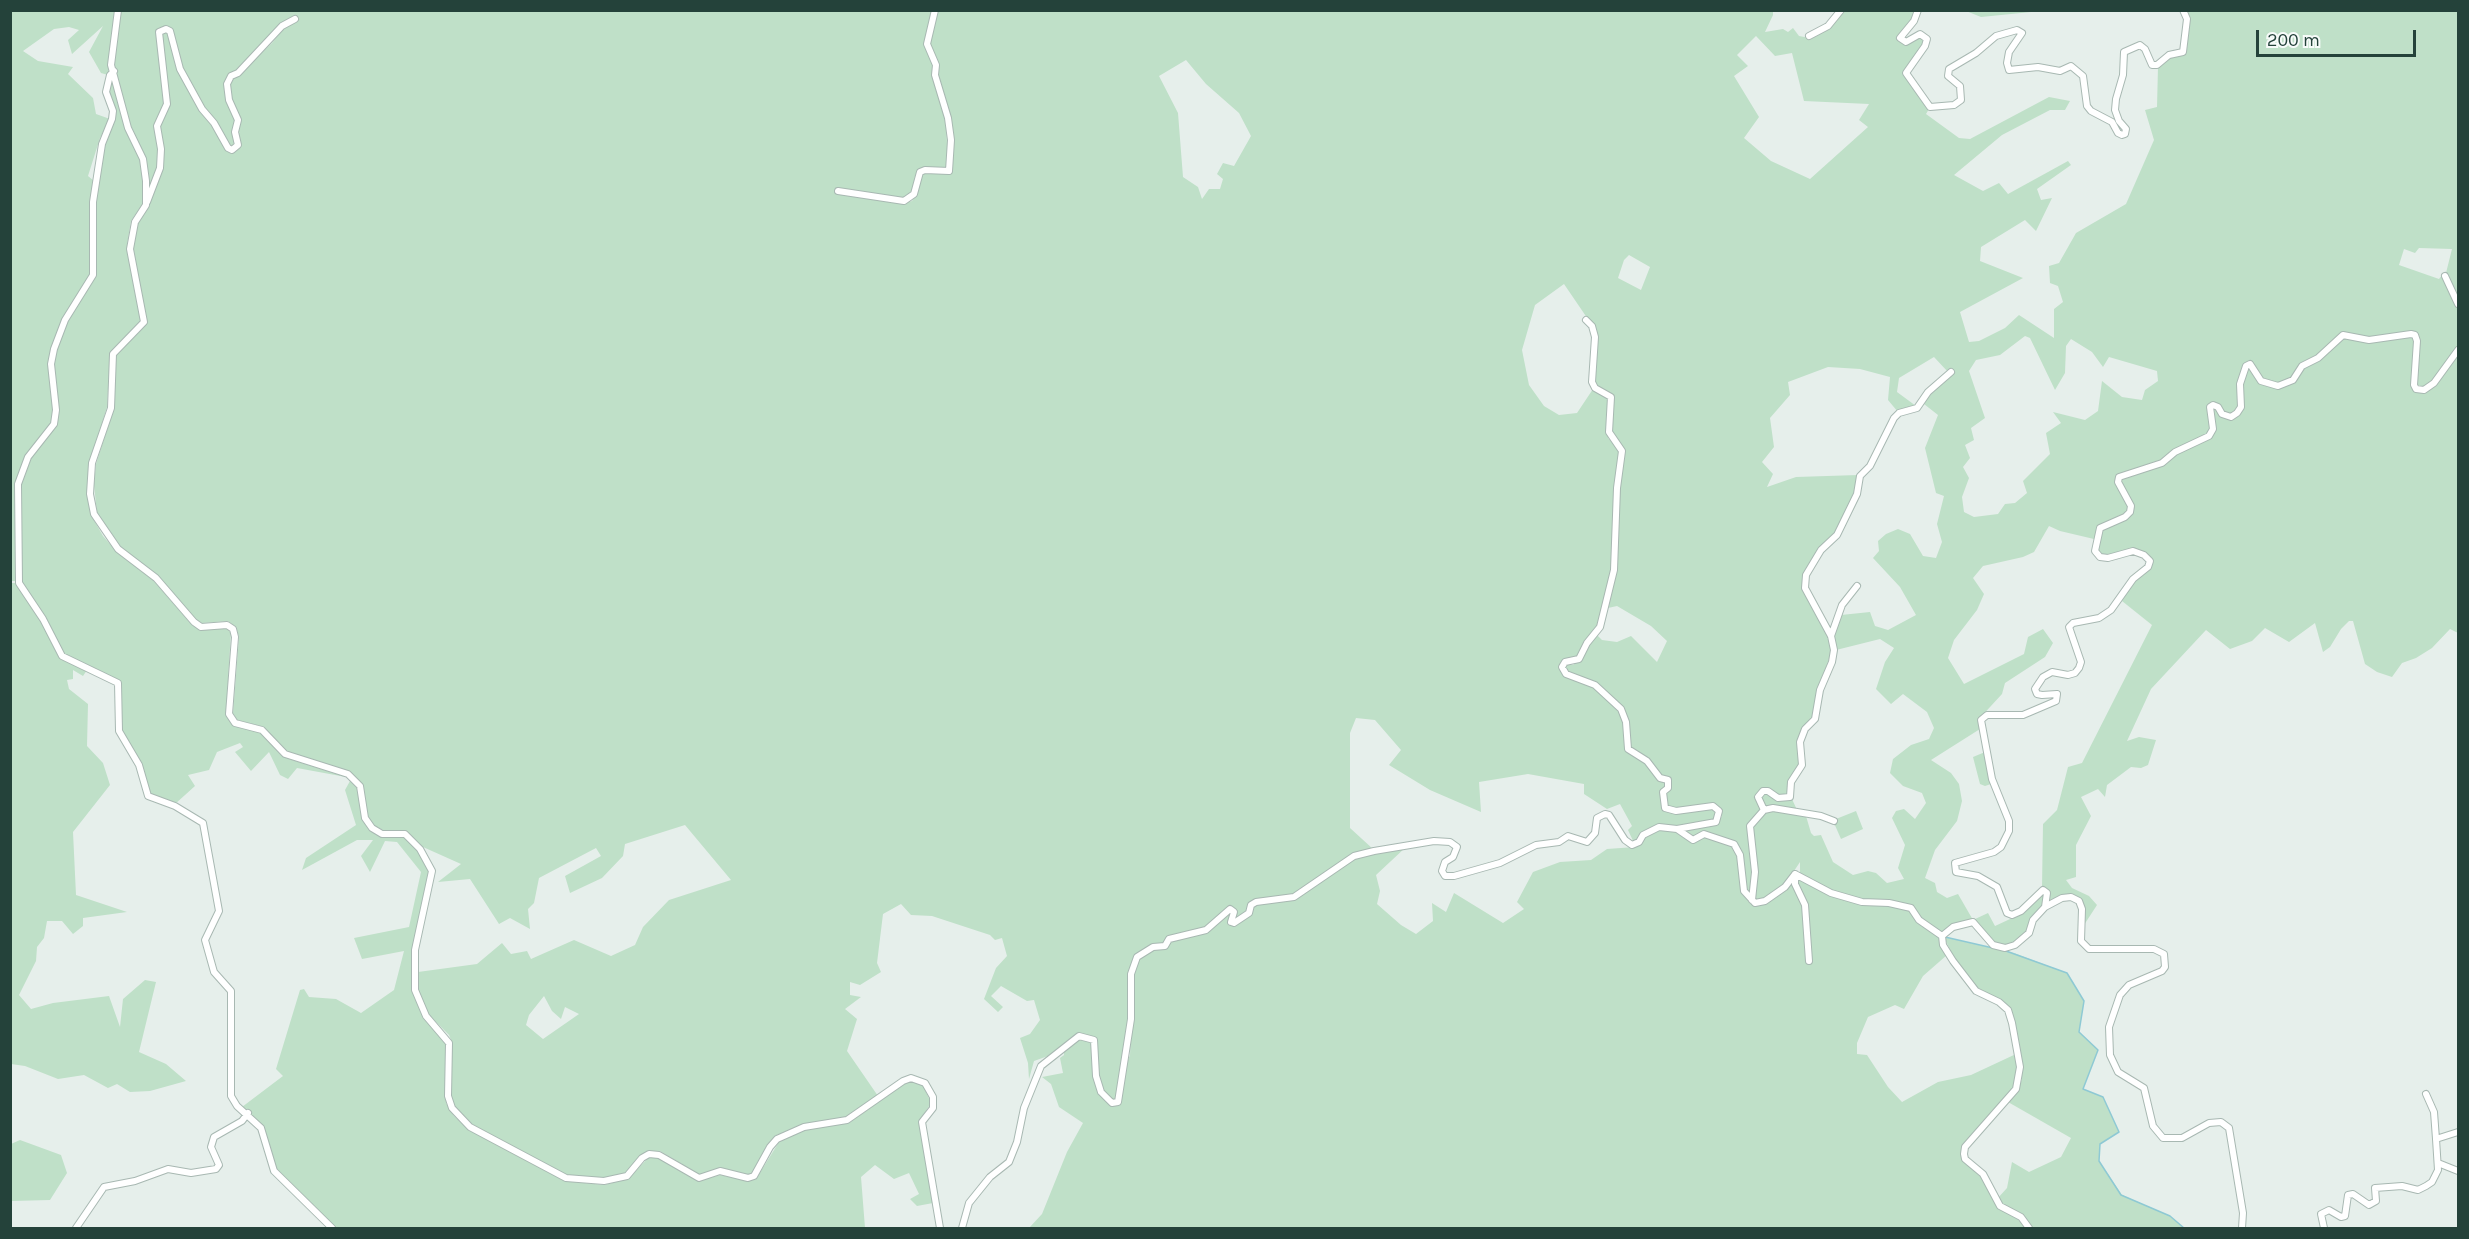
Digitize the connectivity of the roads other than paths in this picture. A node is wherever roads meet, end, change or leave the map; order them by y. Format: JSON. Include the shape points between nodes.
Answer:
{"nodes":[{"id":1,"x":118,"y":10,"type":"edge"},
{"id":2,"x":935,"y":10,"type":"edge"},
{"id":3,"x":1841,"y":10,"type":"edge"},
{"id":4,"x":1918,"y":10,"type":"edge"},
{"id":5,"x":2183,"y":10,"type":"edge"},
{"id":6,"x":295,"y":19,"type":"dead end"},
{"id":7,"x":1809,"y":36,"type":"dead end"},
{"id":8,"x":114,"y":71,"type":"junction"},
{"id":9,"x":838,"y":191,"type":"dead end"},
{"id":10,"x":146,"y":205,"type":"junction"},
{"id":11,"x":2445,"y":276,"type":"dead end"},
{"id":12,"x":2458,"y":304,"type":"edge"},
{"id":13,"x":1586,"y":320,"type":"dead end"},
{"id":14,"x":2458,"y":350,"type":"edge"},
{"id":15,"x":1951,"y":372,"type":"dead end"},
{"id":16,"x":10,"y":583,"type":"edge"},
{"id":17,"x":19,"y":583,"type":"junction"},
{"id":18,"x":1857,"y":585,"type":"dead end"},
{"id":19,"x":1830,"y":636,"type":"junction"},
{"id":20,"x":1764,"y":810,"type":"junction"},
{"id":21,"x":1834,"y":821,"type":"dead end"},
{"id":22,"x":1677,"y":829,"type":"junction"},
{"id":23,"x":1795,"y":874,"type":"junction"},
{"id":24,"x":1752,"y":901,"type":"junction"},
{"id":25,"x":2045,"y":907,"type":"junction"},
{"id":26,"x":1942,"y":936,"type":"junction"},
{"id":27,"x":1809,"y":961,"type":"dead end"},
{"id":28,"x":2426,"y":1094,"type":"dead end"},
{"id":29,"x":248,"y":1113,"type":"junction"},
{"id":30,"x":2458,"y":1132,"type":"edge"},
{"id":31,"x":2436,"y":1139,"type":"junction"},
{"id":32,"x":2438,"y":1163,"type":"junction"},
{"id":33,"x":2458,"y":1171,"type":"edge"},
{"id":34,"x":76,"y":1228,"type":"edge"},
{"id":35,"x":332,"y":1228,"type":"edge"},
{"id":36,"x":940,"y":1228,"type":"edge"},
{"id":37,"x":962,"y":1228,"type":"edge"},
{"id":38,"x":2029,"y":1228,"type":"edge"},
{"id":39,"x":2244,"y":1228,"type":"edge"},
{"id":40,"x":2324,"y":1228,"type":"edge"}],
"edges":[{"from":1,"to":8,"type":"street","via":[[111,65]]},
{"from":2,"to":9,"type":"street","via":[[927,44],[948,118],[949,171],[920,172],[914,194],[904,201]]},
{"from":3,"to":7,"type":"street","via":[[1828,26]]},
{"from":4,"to":5,"type":"street","via":[[1916,19],[1900,38],[1906,42],[1920,34],[1926,39],[1906,72],[1930,107],[1954,105],[1961,100],[1960,86],[1948,76],[1949,69],[1996,36],[2017,30],[2022,33],[2009,52],[2009,70],[2038,67],[2060,71],[2071,66],[2083,76],[2087,106],[2112,122],[2122,135],[2126,129],[2115,110],[2124,52],[2140,45],[2152,65],[2157,65],[2183,52],[2187,19]]},
{"from":6,"to":10,"type":"street","via":[[282,26],[227,84],[238,120],[238,145],[232,150],[202,109],[180,69],[170,32],[159,32],[167,104],[157,126],[160,168]]},
{"from":8,"to":10,"type":"street","via":[[129,128],[143,159]]},
{"from":8,"to":17,"type":"street","via":[[106,92],[113,111],[112,124],[102,144],[93,202],[93,274],[65,320],[54,349],[54,424],[28,457],[18,484]]},
{"from":10,"to":36,"type":"street","via":[[134,226],[130,249],[144,322],[113,354],[111,408],[93,463],[90,494],[94,514],[118,549],[156,578],[194,622],[201,627],[227,625],[233,629],[229,714],[235,723],[262,730],[285,754],[348,774],[360,786],[365,818],[372,828],[382,834],[405,834],[420,849],[432,872],[415,950],[415,990],[426,1016],[449,1043],[448,1096],[452,1108],[470,1127],[566,1178],[604,1181],[627,1176],[649,1154],[659,1155],[699,1178],[720,1172],[748,1178],[754,1176],[770,1147],[789,1132],[847,1120],[911,1078],[925,1083],[933,1097],[933,1108],[922,1122]]},
{"from":11,"to":12,"type":"street"},
{"from":13,"to":22,"type":"street","via":[[1595,336],[1592,382],[1611,397],[1609,432],[1622,451],[1614,570],[1600,627],[1579,659],[1565,662],[1562,667],[1566,674],[1595,685],[1621,709],[1628,749],[1647,761],[1660,778],[1668,780],[1668,788],[1663,792],[1665,808],[1676,811],[1713,806],[1719,811],[1716,822]]},
{"from":14,"to":25,"type":"street","via":[[2434,383],[2424,390],[2414,385],[2417,341],[2411,334],[2369,340],[2343,335],[2318,358],[2302,366],[2293,380],[2278,386],[2261,381],[2250,364],[2240,384],[2241,406],[2237,413],[2231,417],[2222,414],[2213,405],[2213,429],[2209,436],[2175,452],[2162,463],[2119,477],[2130,512],[2100,528],[2096,551],[2100,557],[2108,558],[2133,551],[2150,561],[2148,567],[2133,579],[2111,610],[2099,618],[2068,627],[2081,662],[2079,668],[2068,675],[2052,672],[2035,689],[2037,694],[2057,694],[2056,701],[2023,715],[1987,715],[1981,720],[1992,779],[2009,821],[2009,831],[1994,852],[1955,863],[1956,872],[1978,876],[1997,887],[2007,913],[2021,911],[2043,890],[2047,893]]},
{"from":15,"to":19,"type":"street","via":[[1917,408],[1894,418],[1870,466],[1860,476],[1857,494],[1837,535],[1821,550],[1806,575],[1805,588]]},
{"from":16,"to":17,"type":"street"},
{"from":17,"to":29,"type":"street","via":[[62,656],[118,683],[119,731],[139,765],[148,796],[203,822],[219,911],[205,940],[214,972],[231,991],[231,1096]]},
{"from":18,"to":19,"type":"street","via":[[1842,605]]},
{"from":19,"to":20,"type":"street","via":[[1832,662],[1820,690],[1815,719],[1800,742],[1800,772],[1791,782],[1790,797],[1778,798],[1768,791],[1760,793]]},
{"from":20,"to":21,"type":"street","via":[[1773,808]]},
{"from":20,"to":24,"type":"street","via":[[1750,826],[1755,872]]},
{"from":22,"to":24,"type":"street","via":[[1693,840],[1704,834],[1734,844],[1740,855],[1744,891]]},
{"from":22,"to":37,"type":"street","via":[[1659,827],[1632,845],[1605,814],[1597,818],[1595,833],[1587,842],[1568,836],[1454,876],[1445,876],[1442,871],[1457,847],[1450,842],[1374,851],[1354,856],[1294,897],[1256,902],[1249,913],[1234,923],[1234,912],[1230,909],[1206,930],[1169,939],[1165,946],[1140,954],[1131,974],[1131,1019],[1118,1102],[1112,1103],[1101,1092],[1094,1040],[1078,1036],[1041,1066],[1009,1162],[990,1177],[969,1203]]},
{"from":23,"to":24,"type":"street","via":[[1765,901]]},
{"from":23,"to":26,"type":"street","via":[[1862,902],[1911,908],[1919,920]]},
{"from":23,"to":27,"type":"street","via":[[1795,884],[1805,905]]},
{"from":25,"to":26,"type":"street","via":[[2033,920],[2029,933],[2015,945],[1993,945],[1973,922],[1953,927]]},
{"from":25,"to":39,"type":"street","via":[[2062,898],[2079,901],[2081,941],[2089,950],[2154,949],[2164,954],[2162,971],[2129,984],[2120,995],[2109,1028],[2110,1055],[2118,1072],[2144,1088],[2153,1126],[2163,1138],[2182,1138],[2209,1123],[2221,1122],[2229,1128]]},
{"from":26,"to":38,"type":"street","via":[[1943,945],[1976,991],[1999,1002],[2008,1010],[2012,1023],[2020,1067],[2016,1089],[1965,1147],[1964,1154],[1983,1174],[2000,1206],[2021,1217]]},
{"from":28,"to":31,"type":"street","via":[[2434,1112]]},
{"from":29,"to":34,"type":"street","via":[[242,1121],[214,1137],[211,1147],[219,1168],[190,1173],[168,1169],[104,1187]]},
{"from":29,"to":35,"type":"street","via":[[261,1128],[274,1171]]},
{"from":30,"to":31,"type":"street"},
{"from":31,"to":32,"type":"street"},
{"from":32,"to":33,"type":"street"},
{"from":32,"to":40,"type":"street","via":[[2432,1182],[2418,1190],[2402,1186],[2375,1188],[2376,1201],[2369,1205],[2353,1194],[2348,1195],[2345,1216],[2329,1210],[2321,1214]]}]}
